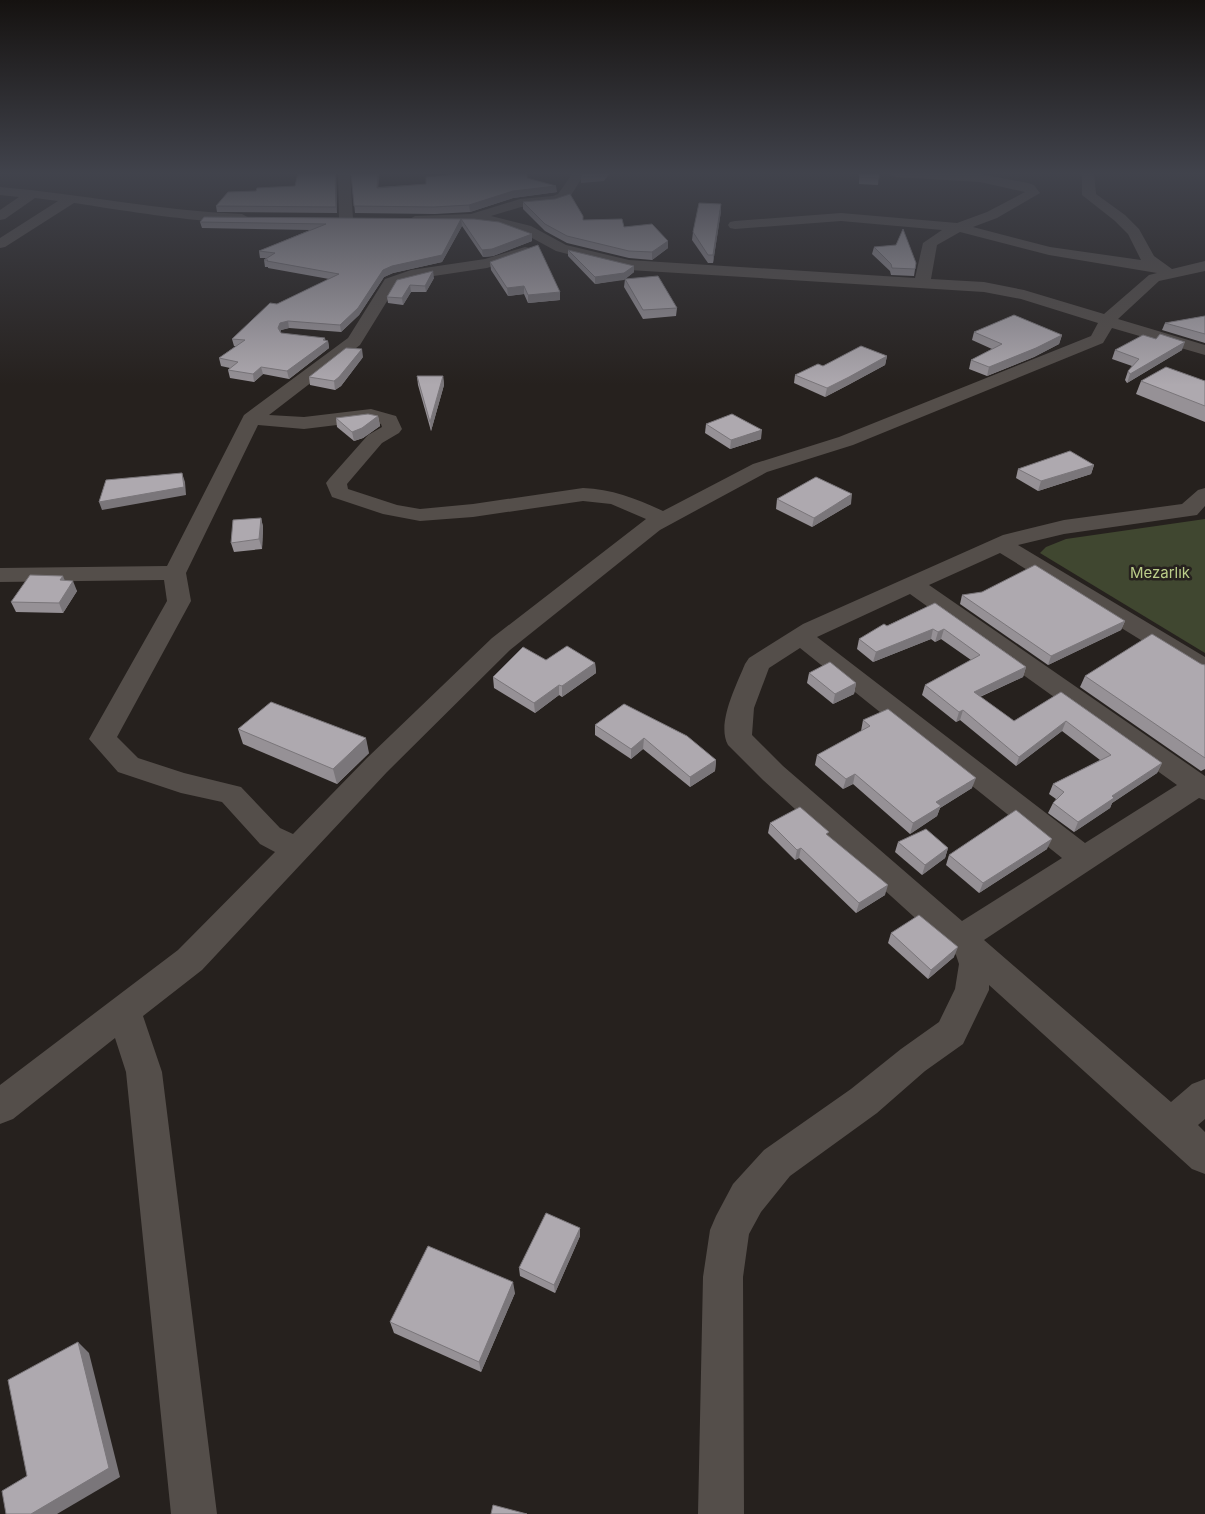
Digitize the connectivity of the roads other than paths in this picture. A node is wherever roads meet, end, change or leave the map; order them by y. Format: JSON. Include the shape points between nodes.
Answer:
{"nodes":[{"id":1,"x":543,"y":244,"type":"edge"},
{"id":2,"x":552,"y":244,"type":"edge"},
{"id":3,"x":930,"y":244,"type":"edge"},
{"id":4,"x":1021,"y":244,"type":"edge"},
{"id":5,"x":1140,"y":244,"type":"edge"},
{"id":6,"x":1205,"y":266,"type":"edge"},
{"id":7,"x":1164,"y":270,"type":"junction"},
{"id":8,"x":922,"y":283,"type":"junction"},
{"id":9,"x":1108,"y":321,"type":"junction"},
{"id":10,"x":326,"y":338,"type":"edge"},
{"id":11,"x":354,"y":341,"type":"junction"},
{"id":12,"x":1205,"y":350,"type":"edge"},
{"id":13,"x":251,"y":419,"type":"junction"},
{"id":14,"x":1205,"y":494,"type":"edge"},
{"id":15,"x":662,"y":520,"type":"junction"},
{"id":16,"x":1001,"y":544,"type":"junction"},
{"id":17,"x":175,"y":572,"type":"junction"},
{"id":18,"x":0,"y":575,"type":"edge"},
{"id":19,"x":912,"y":584,"type":"junction"},
{"id":20,"x":800,"y":636,"type":"junction"},
{"id":21,"x":1205,"y":668,"type":"edge"},
{"id":22,"x":1201,"y":787,"type":"edge"},
{"id":23,"x":297,"y":849,"type":"junction"},
{"id":24,"x":1084,"y":859,"type":"junction"},
{"id":25,"x":965,"y":944,"type":"junction"},
{"id":26,"x":124,"y":1011,"type":"junction"},
{"id":27,"x":1205,"y":1096,"type":"edge"},
{"id":28,"x":0,"y":1107,"type":"edge"},
{"id":29,"x":1170,"y":1126,"type":"junction"},
{"id":30,"x":1205,"y":1156,"type":"edge"},
{"id":31,"x":194,"y":1514,"type":"edge"},
{"id":32,"x":721,"y":1514,"type":"edge"}],
"edges":[{"from":1,"to":11,"type":"street","via":[[496,262],[398,278],[391,282]]},
{"from":2,"to":8,"type":"street","via":[[587,256],[629,265]]},
{"from":3,"to":8,"type":"street"},
{"from":4,"to":7,"type":"street"},
{"from":5,"to":7,"type":"street","via":[[1148,259]]},
{"from":6,"to":7,"type":"street"},
{"from":7,"to":9,"type":"street"},
{"from":8,"to":9,"type":"street","via":[[1000,290]]},
{"from":9,"to":12,"type":"street"},
{"from":9,"to":15,"type":"street","via":[[1097,339],[846,441],[760,468]]},
{"from":10,"to":11,"type":"street"},
{"from":11,"to":13,"type":"street"},
{"from":13,"to":15,"type":"street","via":[[304,423],[371,415],[389,420],[392,429],[375,439],[336,483],[338,493],[391,509],[418,515],[586,494],[627,502]]},
{"from":13,"to":17,"type":"street"},
{"from":14,"to":16,"type":"street","via":[[1189,510],[1064,527]]},
{"from":15,"to":23,"type":"street","via":[[501,644],[377,765]]},
{"from":16,"to":19,"type":"street"},
{"from":16,"to":21,"type":"street"},
{"from":17,"to":18,"type":"street"},
{"from":17,"to":23,"type":"street","via":[[179,601],[104,739],[128,765],[231,794],[270,836]]},
{"from":19,"to":20,"type":"street"},
{"from":19,"to":22,"type":"street"},
{"from":20,"to":24,"type":"street"},
{"from":20,"to":25,"type":"street","via":[[758,664],[741,708],[738,738]]},
{"from":22,"to":24,"type":"street"},
{"from":23,"to":26,"type":"street","via":[[190,960]]},
{"from":24,"to":25,"type":"street"},
{"from":25,"to":29,"type":"street"},
{"from":25,"to":32,"type":"street","via":[[975,964],[972,990],[951,1033],[778,1163],[746,1198],[730,1230],[723,1277]]},
{"from":26,"to":28,"type":"street"},
{"from":26,"to":31,"type":"street","via":[[144,1072]]},
{"from":27,"to":29,"type":"street"},
{"from":29,"to":30,"type":"street"}]}
